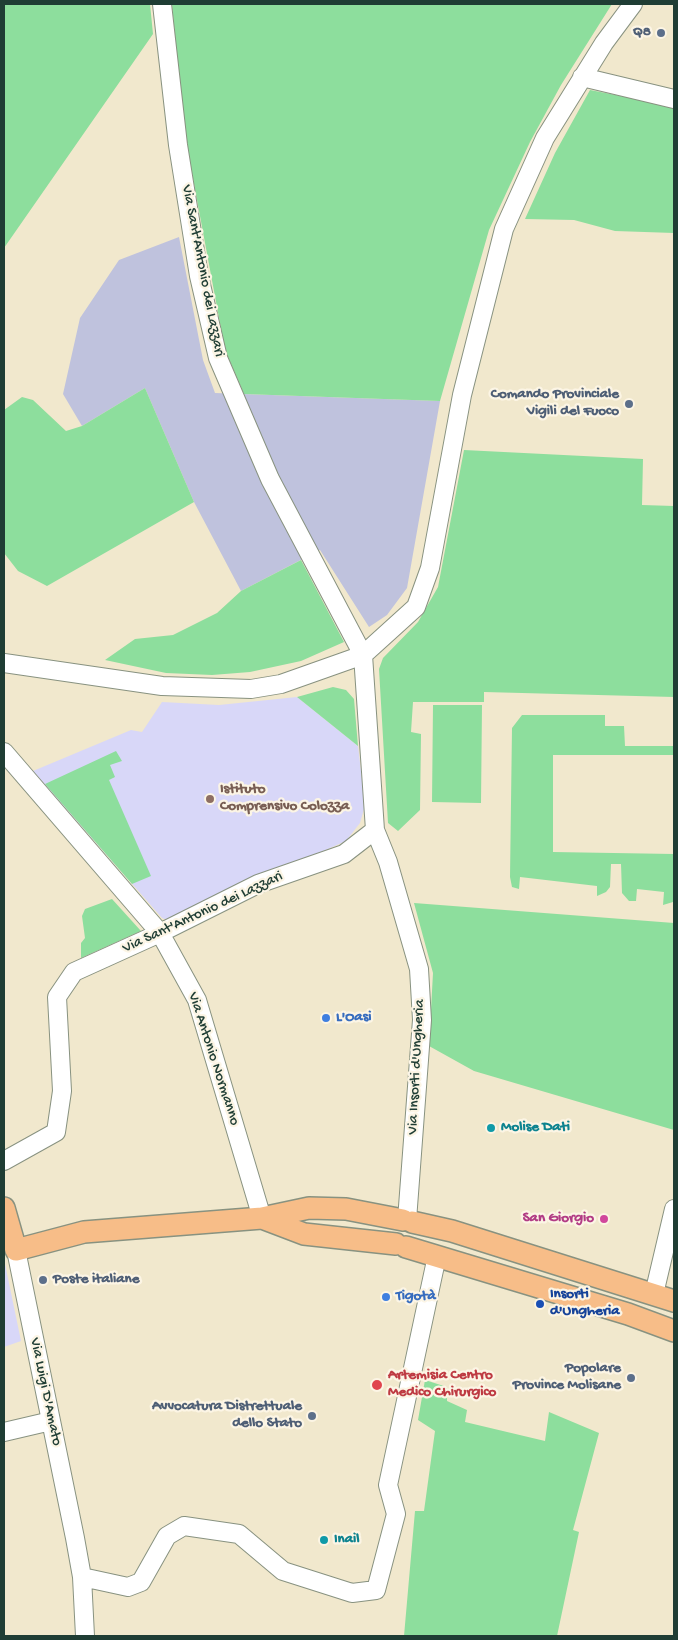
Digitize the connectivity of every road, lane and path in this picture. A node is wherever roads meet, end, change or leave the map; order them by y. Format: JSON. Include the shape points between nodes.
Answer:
{"nodes":[{"id":1,"x":162,"y":4,"type":"edge"},
{"id":2,"x":633,"y":4,"type":"edge"},
{"id":3,"x":582,"y":77,"type":"junction"},
{"id":4,"x":674,"y":99,"type":"edge"},
{"id":5,"x":364,"y":655,"type":"junction"},
{"id":6,"x":4,"y":663,"type":"edge"},
{"id":7,"x":4,"y":752,"type":"edge"},
{"id":8,"x":375,"y":830,"type":"junction"},
{"id":9,"x":160,"y":934,"type":"junction"},
{"id":10,"x":4,"y":1161,"type":"edge"},
{"id":11,"x":4,"y":1208,"type":"edge"},
{"id":12,"x":674,"y":1208,"type":"edge"},
{"id":13,"x":262,"y":1218,"type":"junction"},
{"id":14,"x":407,"y":1221,"type":"junction"},
{"id":15,"x":401,"y":1246,"type":"junction"},
{"id":16,"x":16,"y":1250,"type":"junction"},
{"id":17,"x":437,"y":1256,"type":"junction"},
{"id":18,"x":654,"y":1294,"type":"junction"},
{"id":19,"x":674,"y":1301,"type":"edge"},
{"id":20,"x":674,"y":1331,"type":"edge"},
{"id":21,"x":51,"y":1421,"type":"junction"},
{"id":22,"x":4,"y":1432,"type":"edge"},
{"id":23,"x":82,"y":1577,"type":"junction"},
{"id":24,"x":85,"y":1636,"type":"edge"}],
"edges":[{"from":1,"to":5,"type":"street","name":"Via Sant'Antonio dei Lazzari","via":[[178,145],[199,276],[218,358],[270,479]]},
{"from":2,"to":3,"type":"street"},
{"from":3,"to":4,"type":"street"},
{"from":3,"to":5,"type":"street","via":[[545,138],[504,229],[462,395],[430,568],[416,607]]},
{"from":5,"to":6,"type":"street","via":[[281,684],[251,689],[162,686]]},
{"from":5,"to":8,"type":"street","name":"Via Sant'Antonio dei Lazzari"},
{"from":7,"to":9,"type":"street","name":"Via Antonio Normanno"},
{"from":8,"to":9,"type":"street","name":"Via Sant'Antonio dei Lazzari","via":[[344,854],[258,884]]},
{"from":8,"to":14,"type":"street","name":"Via Insorti d'Ungheria","via":[[388,862],[419,968],[422,1020]]},
{"from":9,"to":10,"type":"street","name":"Via Sant'Antonio dei Lazzari","via":[[74,972],[57,997],[62,1091],[56,1132]]},
{"from":9,"to":13,"type":"street","name":"Via Antonio Normanno","via":[[197,1000]]},
{"from":11,"to":16,"type":"main road","name":"Via Luigi D'Amato"},
{"from":12,"to":18,"type":"street"},
{"from":13,"to":14,"type":"main road","via":[[309,1208],[346,1209]]},
{"from":13,"to":15,"type":"main road","via":[[304,1234]]},
{"from":13,"to":16,"type":"main road","via":[[84,1232]]},
{"from":14,"to":15,"type":"main road","via":[[418,1234],[414,1243]]},
{"from":14,"to":18,"type":"main road","via":[[452,1231]]},
{"from":15,"to":17,"type":"main road"},
{"from":16,"to":21,"type":"street","name":"Via Luigi D'Amato"},
{"from":17,"to":20,"type":"main road"},
{"from":17,"to":23,"type":"street","via":[[388,1485],[396,1514],[376,1590],[352,1593],[283,1571],[239,1534],[184,1526],[167,1536],[141,1582],[128,1587]]},
{"from":18,"to":19,"type":"main road"},
{"from":21,"to":22,"type":"street"},
{"from":21,"to":23,"type":"street","name":"Via Luigi D'Amato"},
{"from":23,"to":24,"type":"street","name":"Via Luigi D'Amato"}]}
